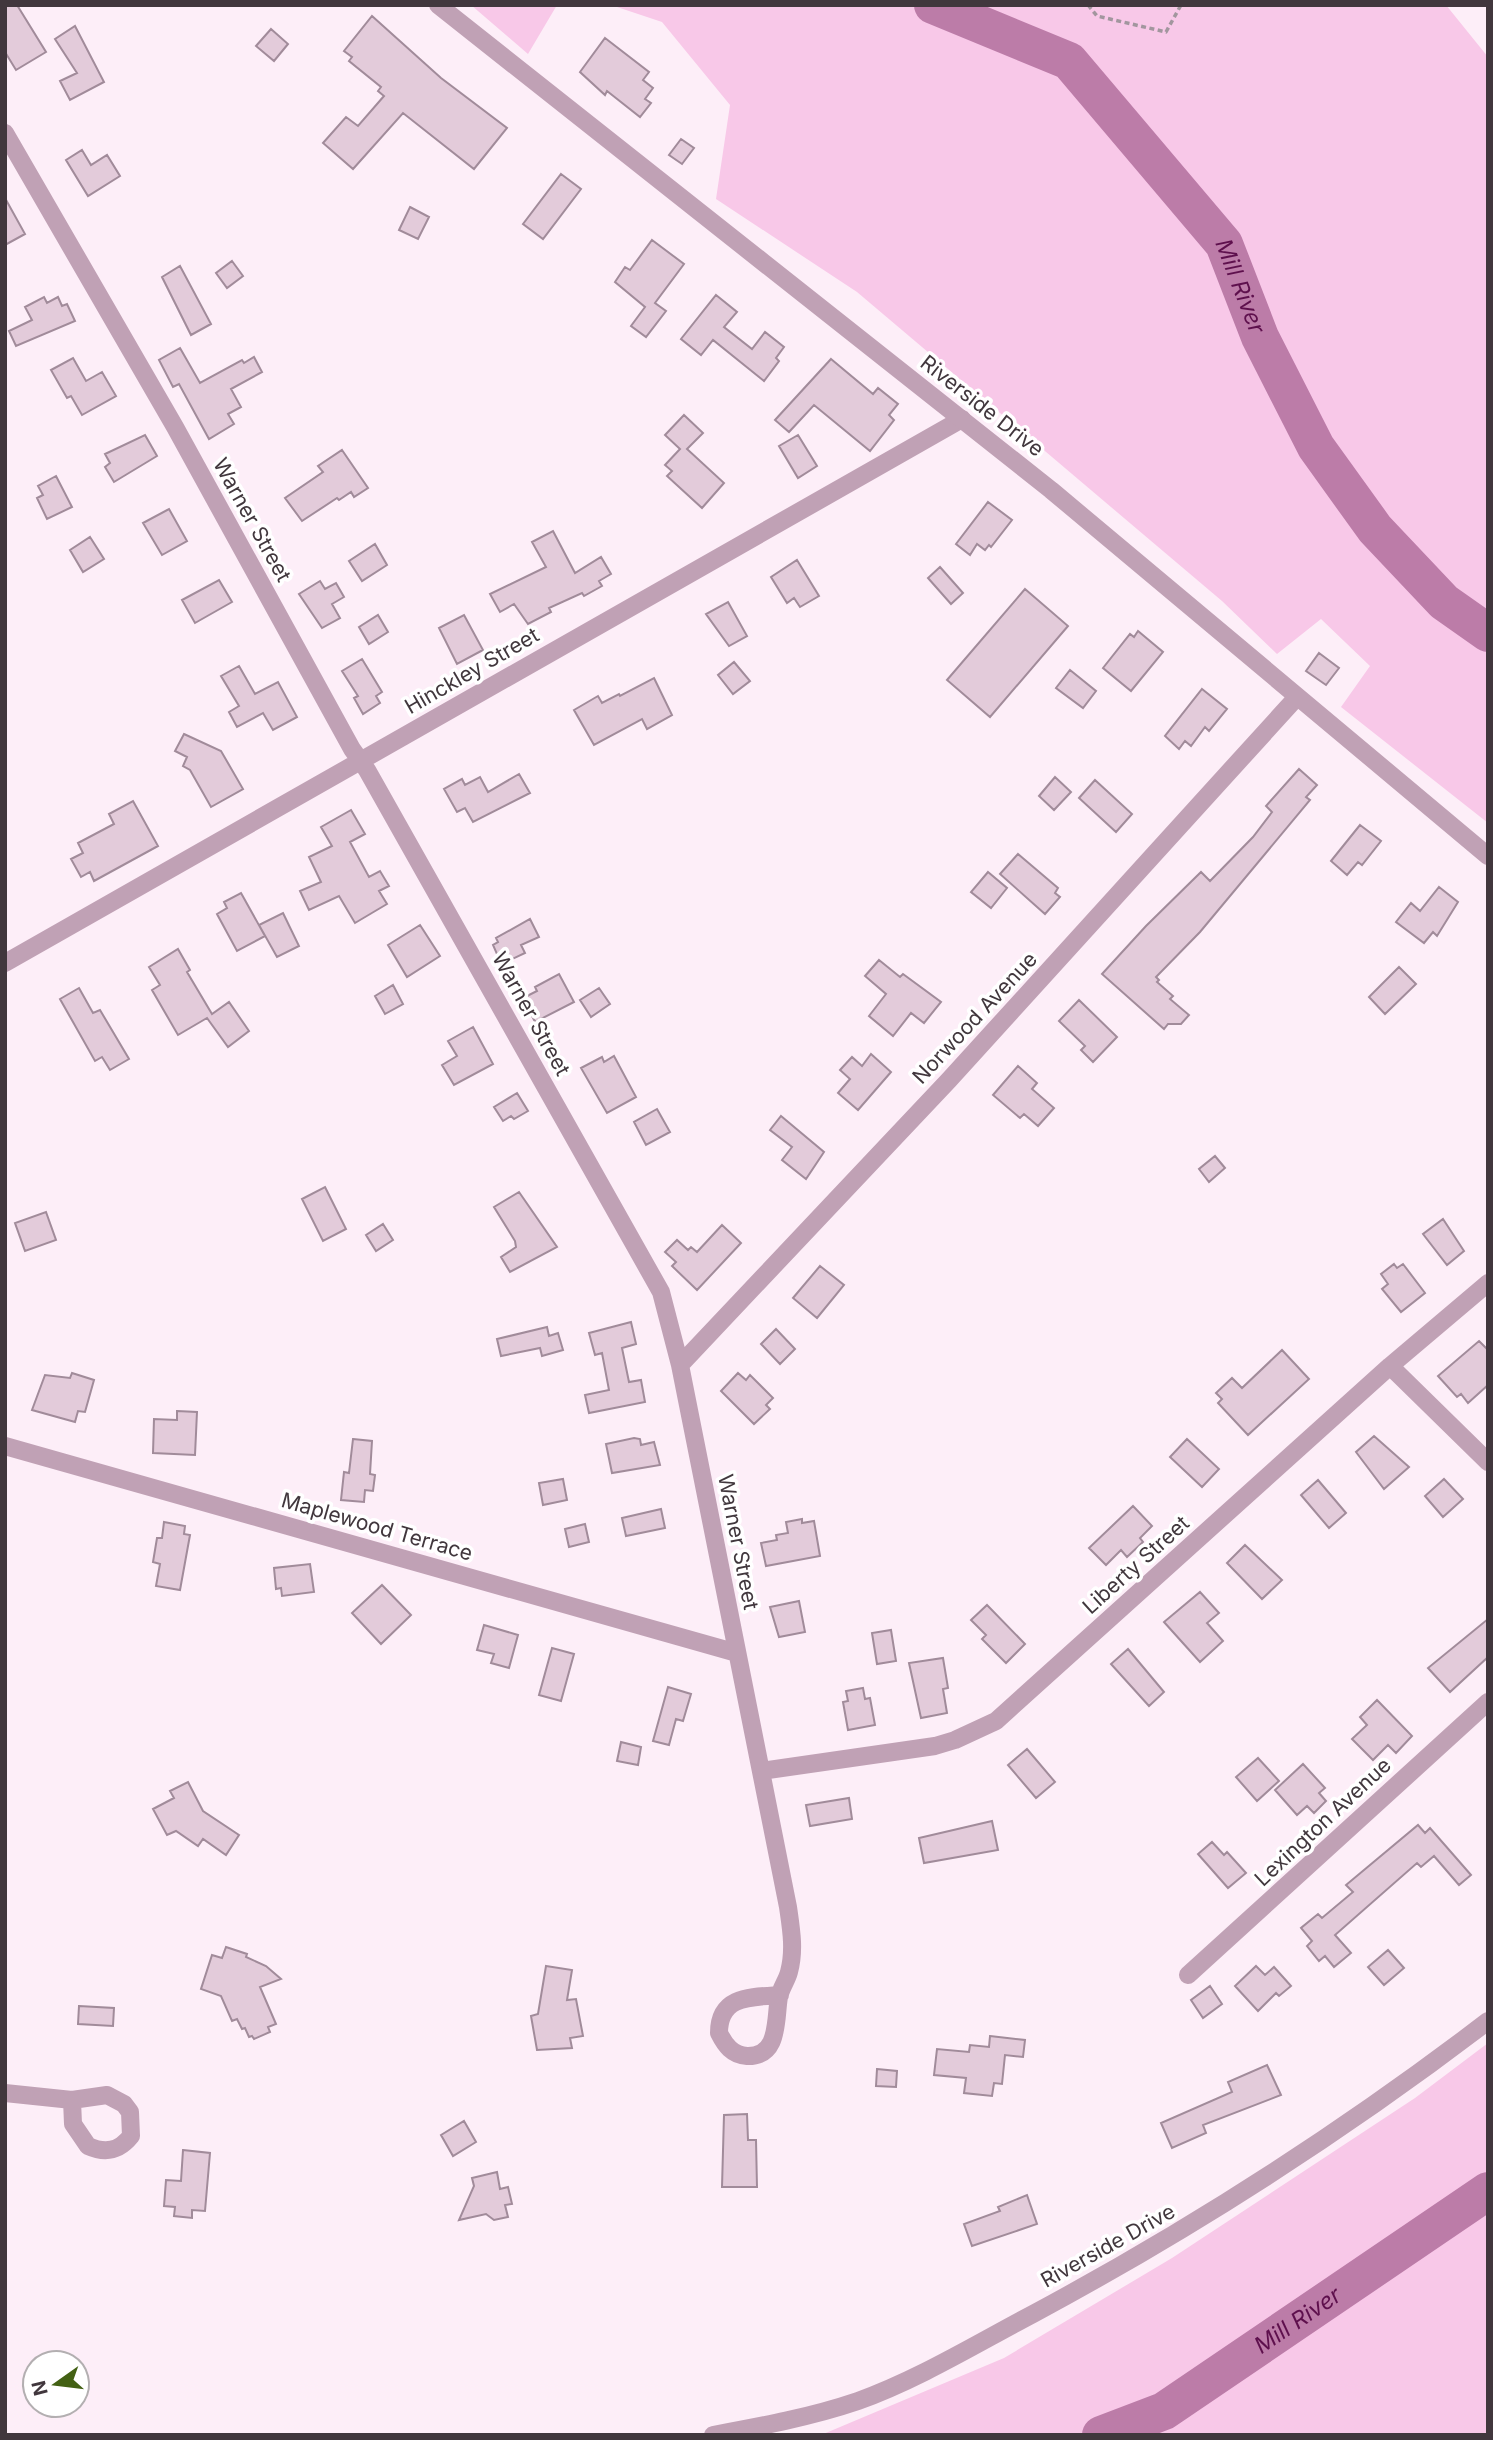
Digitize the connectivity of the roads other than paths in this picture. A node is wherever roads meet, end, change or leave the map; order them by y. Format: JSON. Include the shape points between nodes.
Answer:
{"nodes":[{"id":1,"x":438,"y":5,"type":"edge"},
{"id":2,"x":5,"y":133,"type":"edge"},
{"id":3,"x":962,"y":419,"type":"junction"},
{"id":4,"x":1297,"y":697,"type":"junction"},
{"id":5,"x":360,"y":761,"type":"junction"},
{"id":6,"x":1488,"y":856,"type":"edge"},
{"id":7,"x":5,"y":963,"type":"edge"},
{"id":8,"x":1488,"y":1283,"type":"edge"},
{"id":9,"x":680,"y":1365,"type":"junction"},
{"id":10,"x":1390,"y":1366,"type":"junction"},
{"id":11,"x":5,"y":1446,"type":"edge"},
{"id":12,"x":1488,"y":1462,"type":"edge"},
{"id":13,"x":737,"y":1653,"type":"junction"},
{"id":14,"x":1488,"y":1702,"type":"edge"},
{"id":15,"x":761,"y":1771,"type":"junction"},
{"id":16,"x":1188,"y":1975,"type":"dead end"},
{"id":17,"x":780,"y":1995,"type":"dead end"},
{"id":18,"x":1488,"y":2021,"type":"edge"},
{"id":19,"x":5,"y":2093,"type":"edge"},
{"id":20,"x":72,"y":2100,"type":"dead end"},
{"id":21,"x":713,"y":2435,"type":"edge"}],
"edges":[{"from":1,"to":3,"type":"street","name":"Riverside Drive"},
{"from":2,"to":5,"type":"street","name":"Warner Street"},
{"from":3,"to":4,"type":"street","name":"Riverside Drive"},
{"from":3,"to":5,"type":"street","name":"Hinckley Street"},
{"from":4,"to":6,"type":"street","name":"Riverside Drive"},
{"from":4,"to":9,"type":"street","name":"Norwood Avenue","via":[[949,1080]]},
{"from":5,"to":7,"type":"street","name":"Hinckley Street"},
{"from":5,"to":9,"type":"street","name":"Warner Street","via":[[654,1277],[669,1315]]},
{"from":8,"to":10,"type":"street","name":"Liberty Street"},
{"from":9,"to":13,"type":"street","name":"Warner Street"},
{"from":10,"to":12,"type":"street"},
{"from":10,"to":15,"type":"street","name":"Liberty Street","via":[[996,1721],[935,1746]]},
{"from":11,"to":13,"type":"street","name":"Maplewood Terrace"},
{"from":13,"to":15,"type":"street","name":"Warner Street"},
{"from":14,"to":16,"type":"street","name":"Lexington Avenue"},
{"from":15,"to":17,"type":"street","name":"Warner Street","via":[[793,1944]]},
{"from":18,"to":21,"type":"street","name":"Riverside Drive","via":[[1299,2157],[1180,2232],[1029,2316],[860,2400]]},
{"from":19,"to":20,"type":"street"}]}
